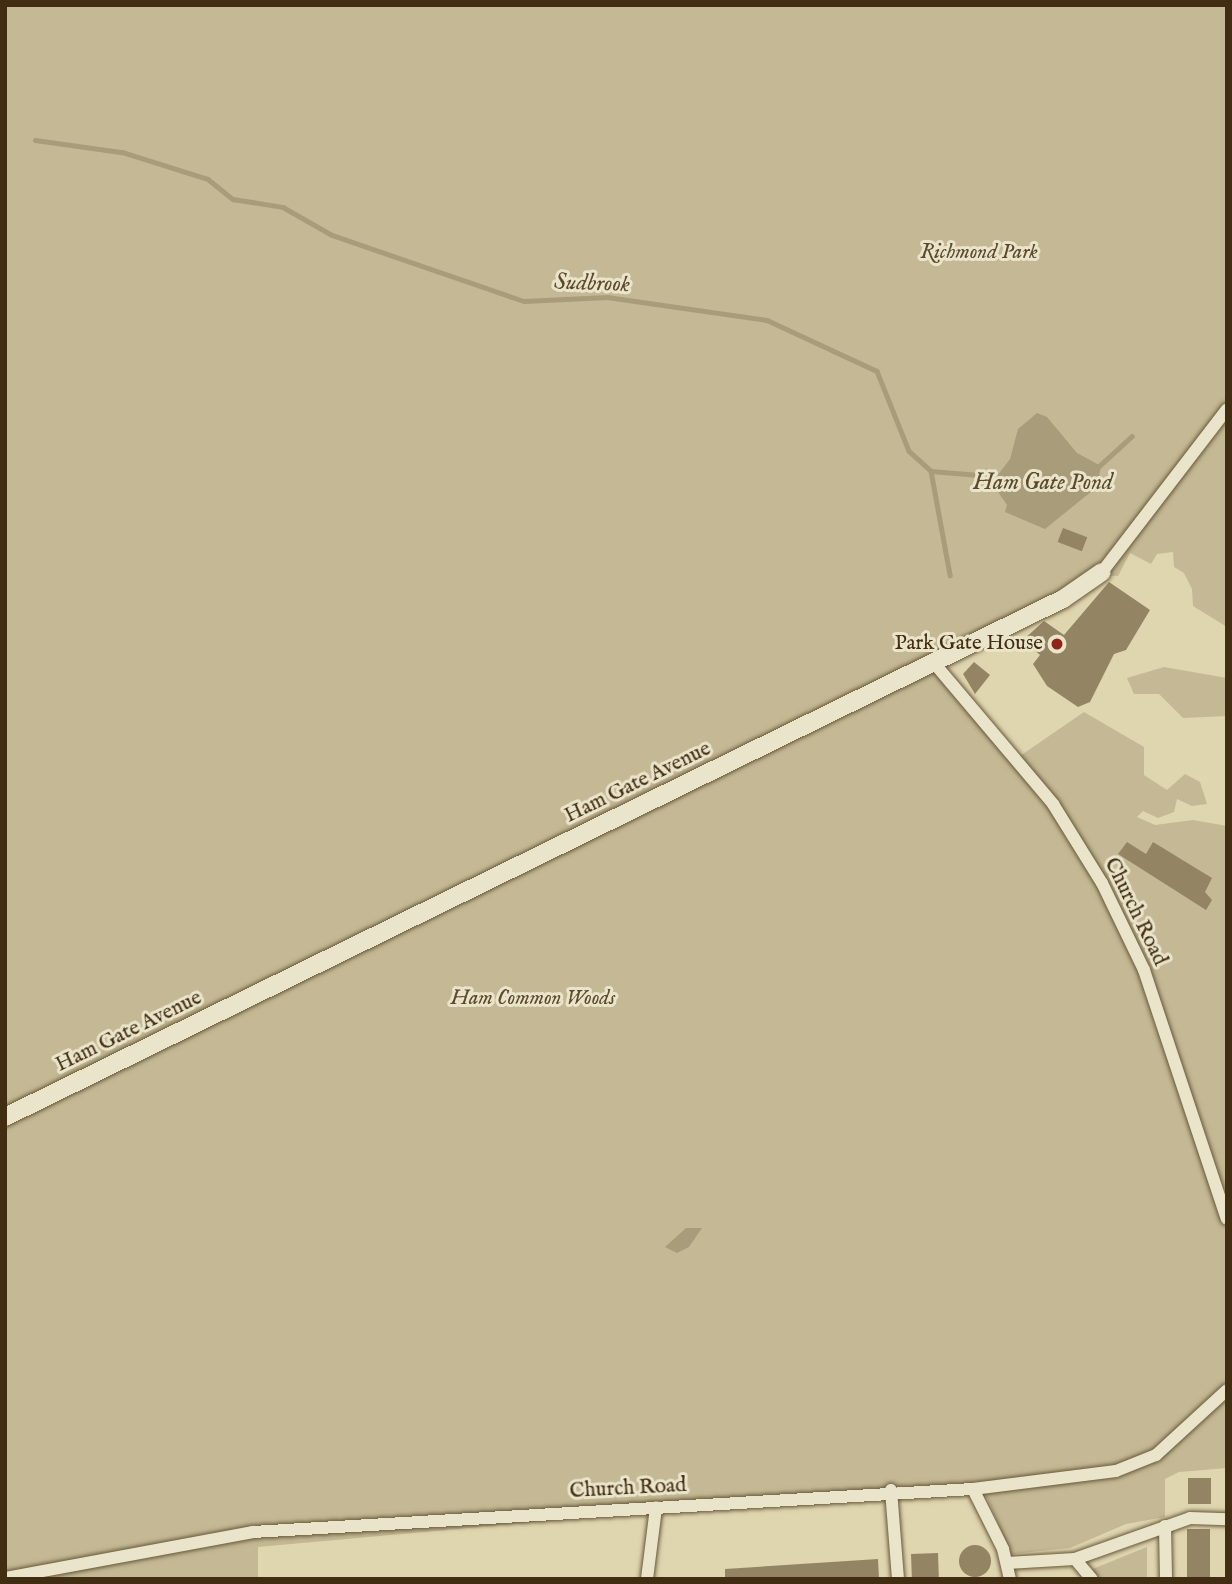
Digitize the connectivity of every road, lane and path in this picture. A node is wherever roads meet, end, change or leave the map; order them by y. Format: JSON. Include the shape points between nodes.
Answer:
{"nodes":[{"id":1,"x":1227,"y":409,"type":"edge"},
{"id":2,"x":1102,"y":572,"type":"joint"},
{"id":3,"x":934,"y":663,"type":"junction"},
{"id":4,"x":5,"y":1117,"type":"edge"},
{"id":5,"x":1227,"y":1219,"type":"edge"},
{"id":6,"x":1227,"y":1390,"type":"edge"},
{"id":7,"x":973,"y":1489,"type":"junction"},
{"id":8,"x":891,"y":1490,"type":"junction"},
{"id":9,"x":656,"y":1508,"type":"junction"},
{"id":10,"x":1227,"y":1519,"type":"edge"},
{"id":11,"x":1165,"y":1525,"type":"junction"},
{"id":12,"x":1075,"y":1559,"type":"junction"},
{"id":13,"x":1007,"y":1563,"type":"junction"},
{"id":14,"x":5,"y":1578,"type":"edge"},
{"id":15,"x":647,"y":1579,"type":"edge"},
{"id":16,"x":898,"y":1579,"type":"edge"},
{"id":17,"x":1010,"y":1579,"type":"edge"},
{"id":18,"x":1092,"y":1579,"type":"edge"},
{"id":19,"x":1166,"y":1579,"type":"edge"}],
"edges":[{"from":1,"to":2,"type":"street","name":"Ham Gate Avenue"},
{"from":2,"to":3,"type":"main road","name":"Ham Gate Avenue","via":[[1063,599]]},
{"from":3,"to":4,"type":"main road","name":"Ham Gate Avenue"},
{"from":3,"to":5,"type":"street","name":"Church Road","via":[[1053,804],[1102,883],[1144,970]]},
{"from":6,"to":7,"type":"street","name":"Church Road","via":[[1156,1455],[1116,1471]]},
{"from":7,"to":8,"type":"street","name":"Church Road"},
{"from":7,"to":13,"type":"street"},
{"from":8,"to":9,"type":"street","name":"Church Road"},
{"from":8,"to":16,"type":"street"},
{"from":9,"to":14,"type":"street","name":"Church Road","via":[[253,1532]]},
{"from":9,"to":15,"type":"street"},
{"from":10,"to":11,"type":"street","via":[[1190,1518]]},
{"from":11,"to":12,"type":"street"},
{"from":11,"to":19,"type":"street"},
{"from":12,"to":13,"type":"street"},
{"from":12,"to":18,"type":"street"},
{"from":13,"to":17,"type":"street"}]}
